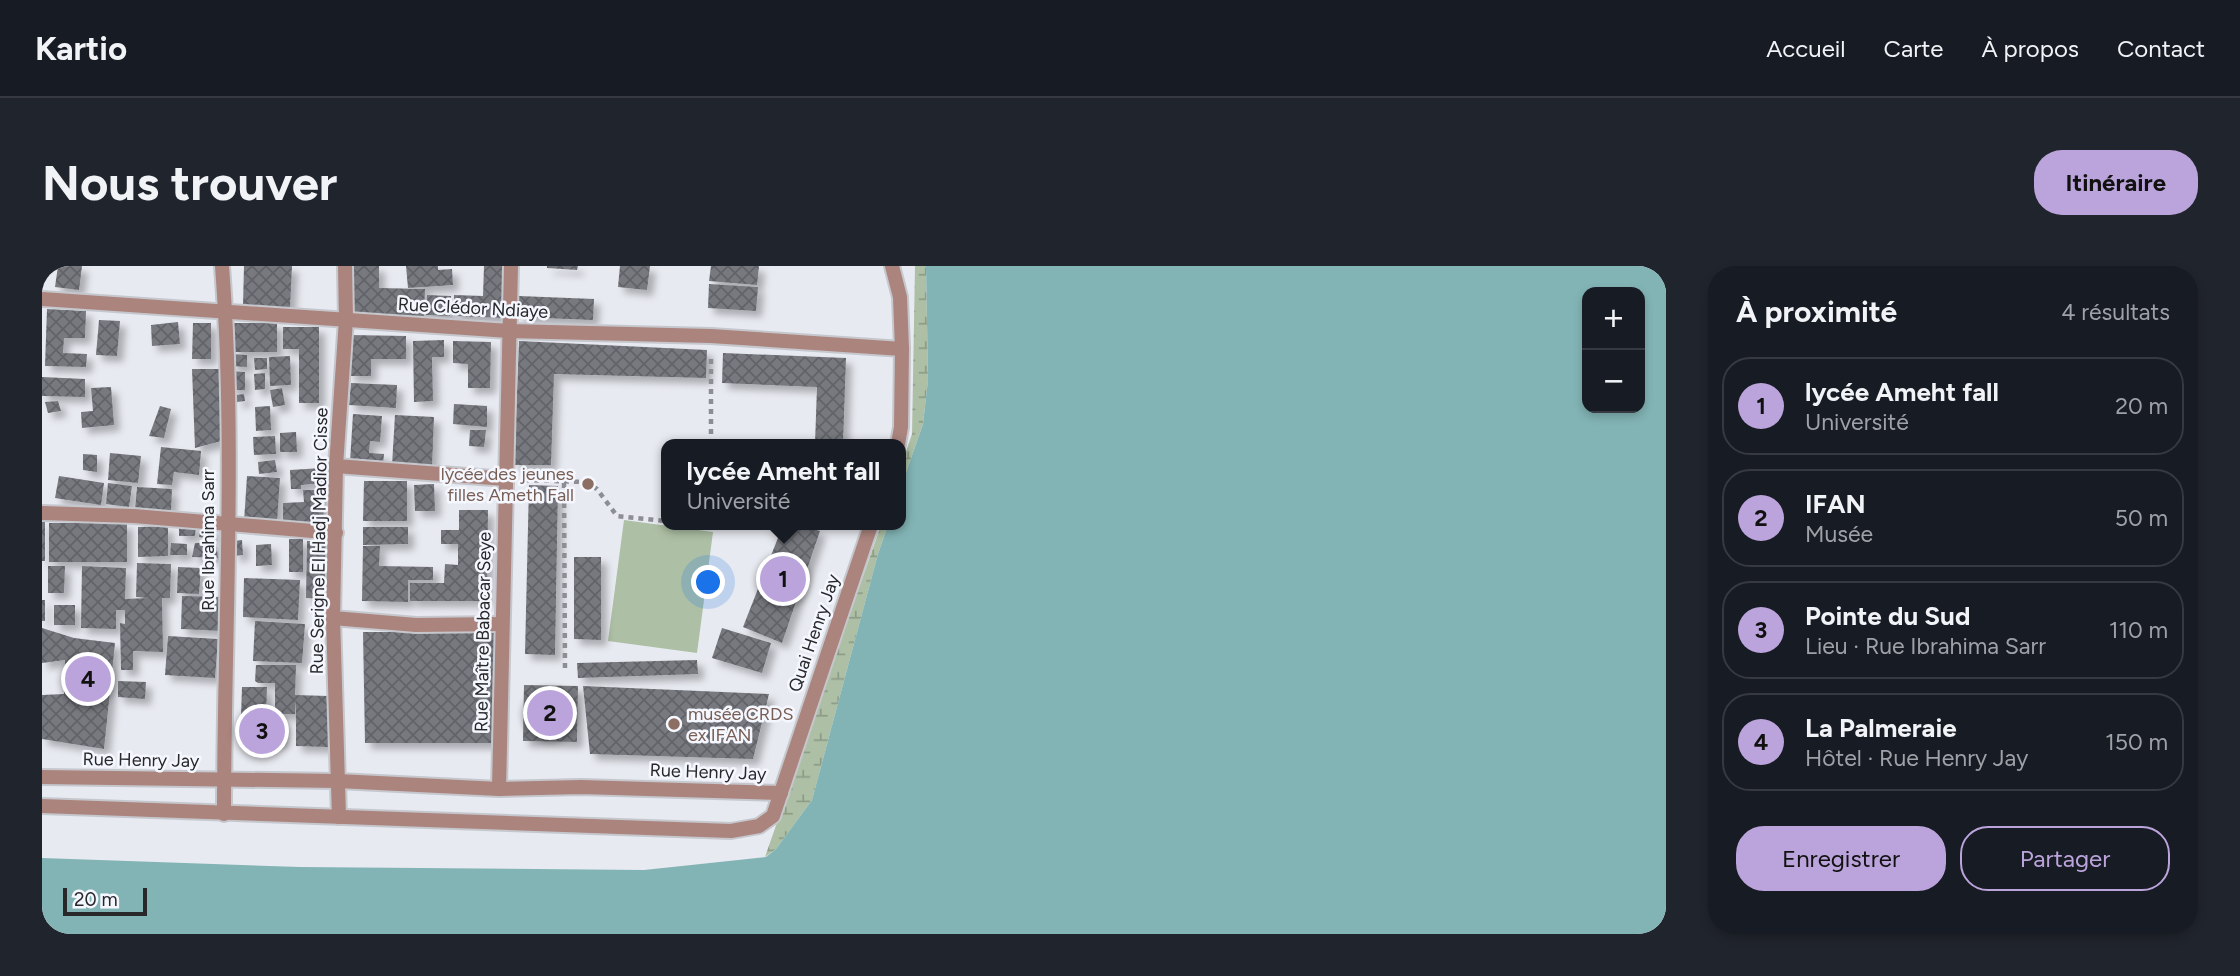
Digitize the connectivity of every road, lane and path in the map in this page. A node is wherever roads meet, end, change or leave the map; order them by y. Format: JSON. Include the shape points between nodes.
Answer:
{"nodes":[{"id":1,"x":222,"y":266,"type":"edge"},
{"id":2,"x":345,"y":266,"type":"edge"},
{"id":3,"x":510,"y":266,"type":"edge"},
{"id":4,"x":892,"y":266,"type":"edge"},
{"id":5,"x":42,"y":299,"type":"edge"},
{"id":6,"x":226,"y":312,"type":"junction"},
{"id":7,"x":346,"y":319,"type":"junction"},
{"id":8,"x":509,"y":331,"type":"junction"},
{"id":9,"x":711,"y":336,"type":"junction"},
{"id":10,"x":902,"y":349,"type":"junction"},
{"id":11,"x":711,"y":439,"type":"edge"},
{"id":12,"x":899,"y":439,"type":"edge"},
{"id":13,"x":336,"y":466,"type":"junction"},
{"id":14,"x":506,"y":479,"type":"junction"},
{"id":15,"x":564,"y":483,"type":"junction"},
{"id":16,"x":42,"y":513,"type":"edge"},
{"id":17,"x":661,"y":520,"type":"edge"},
{"id":18,"x":228,"y":524,"type":"junction"},
{"id":19,"x":869,"y":530,"type":"edge"},
{"id":20,"x":336,"y":533,"type":"junction"},
{"id":21,"x":333,"y":618,"type":"junction"},
{"id":22,"x":502,"y":624,"type":"junction"},
{"id":23,"x":565,"y":671,"type":"dead end"},
{"id":24,"x":42,"y":777,"type":"edge"},
{"id":25,"x":224,"y":781,"type":"junction"},
{"id":26,"x":338,"y":781,"type":"junction"},
{"id":27,"x":499,"y":789,"type":"junction"},
{"id":28,"x":781,"y":793,"type":"junction"},
{"id":29,"x":42,"y":806,"type":"edge"},
{"id":30,"x":224,"y":814,"type":"junction"},
{"id":31,"x":339,"y":817,"type":"junction"}],
"edges":[{"from":1,"to":6,"type":"street","name":"Rue Ibrahima Sarr"},
{"from":2,"to":7,"type":"street","name":"Rue Serigne El Hadj Madior Cisse"},
{"from":3,"to":8,"type":"street","name":"Rue Maître Babacar Seye"},
{"from":4,"to":10,"type":"street","via":[[900,297]]},
{"from":5,"to":6,"type":"street","name":"Rue Clédor Ndiaye"},
{"from":6,"to":7,"type":"street","name":"Rue Clédor Ndiaye"},
{"from":6,"to":18,"type":"street","name":"Rue Ibrahima Sarr"},
{"from":7,"to":8,"type":"street","name":"Rue Clédor Ndiaye"},
{"from":7,"to":13,"type":"street","name":"Rue Serigne El Hadj Madior Cisse"},
{"from":8,"to":9,"type":"street","name":"Rue Clédor Ndiaye"},
{"from":8,"to":14,"type":"street","name":"Rue Maître Babacar Seye"},
{"from":9,"to":10,"type":"street","name":"Rue Clédor Ndiaye"},
{"from":9,"to":11,"type":"path"},
{"from":10,"to":12,"type":"street"},
{"from":13,"to":14,"type":"street"},
{"from":13,"to":20,"type":"street","name":"Rue Serigne El Hadj Madior Cisse"},
{"from":14,"to":15,"type":"path"},
{"from":14,"to":22,"type":"street","name":"Rue Maître Babacar Seye"},
{"from":15,"to":17,"type":"path","via":[[585,482],[597,489],[617,516]]},
{"from":15,"to":23,"type":"path"},
{"from":16,"to":18,"type":"street"},
{"from":18,"to":20,"type":"street"},
{"from":18,"to":25,"type":"street","name":"Rue Ibrahima Sarr"},
{"from":19,"to":28,"type":"street","name":"Quai Henry Jay"},
{"from":20,"to":21,"type":"street","name":"Rue Serigne El Hadj Madior Cisse"},
{"from":21,"to":22,"type":"street","via":[[416,625]]},
{"from":21,"to":26,"type":"street","name":"Rue Serigne El Hadj Madior Cisse"},
{"from":22,"to":27,"type":"street","name":"Rue Maître Babacar Seye"},
{"from":24,"to":25,"type":"street","name":"Rue Henry Jay"},
{"from":25,"to":26,"type":"street","name":"Rue Henry Jay"},
{"from":25,"to":30,"type":"street","name":"Rue Ibrahima Sarr"},
{"from":26,"to":27,"type":"street","name":"Rue Henry Jay"},
{"from":26,"to":31,"type":"street","name":"Rue Serigne El Hadj Madior Cisse"},
{"from":27,"to":28,"type":"street","name":"Rue Henry Jay"},
{"from":28,"to":31,"type":"street","name":"Rue Henry Jay","via":[[767,822],[731,831]]},
{"from":29,"to":30,"type":"street","name":"Rue Henry Jay"},
{"from":30,"to":31,"type":"street","name":"Rue Henry Jay"}]}
